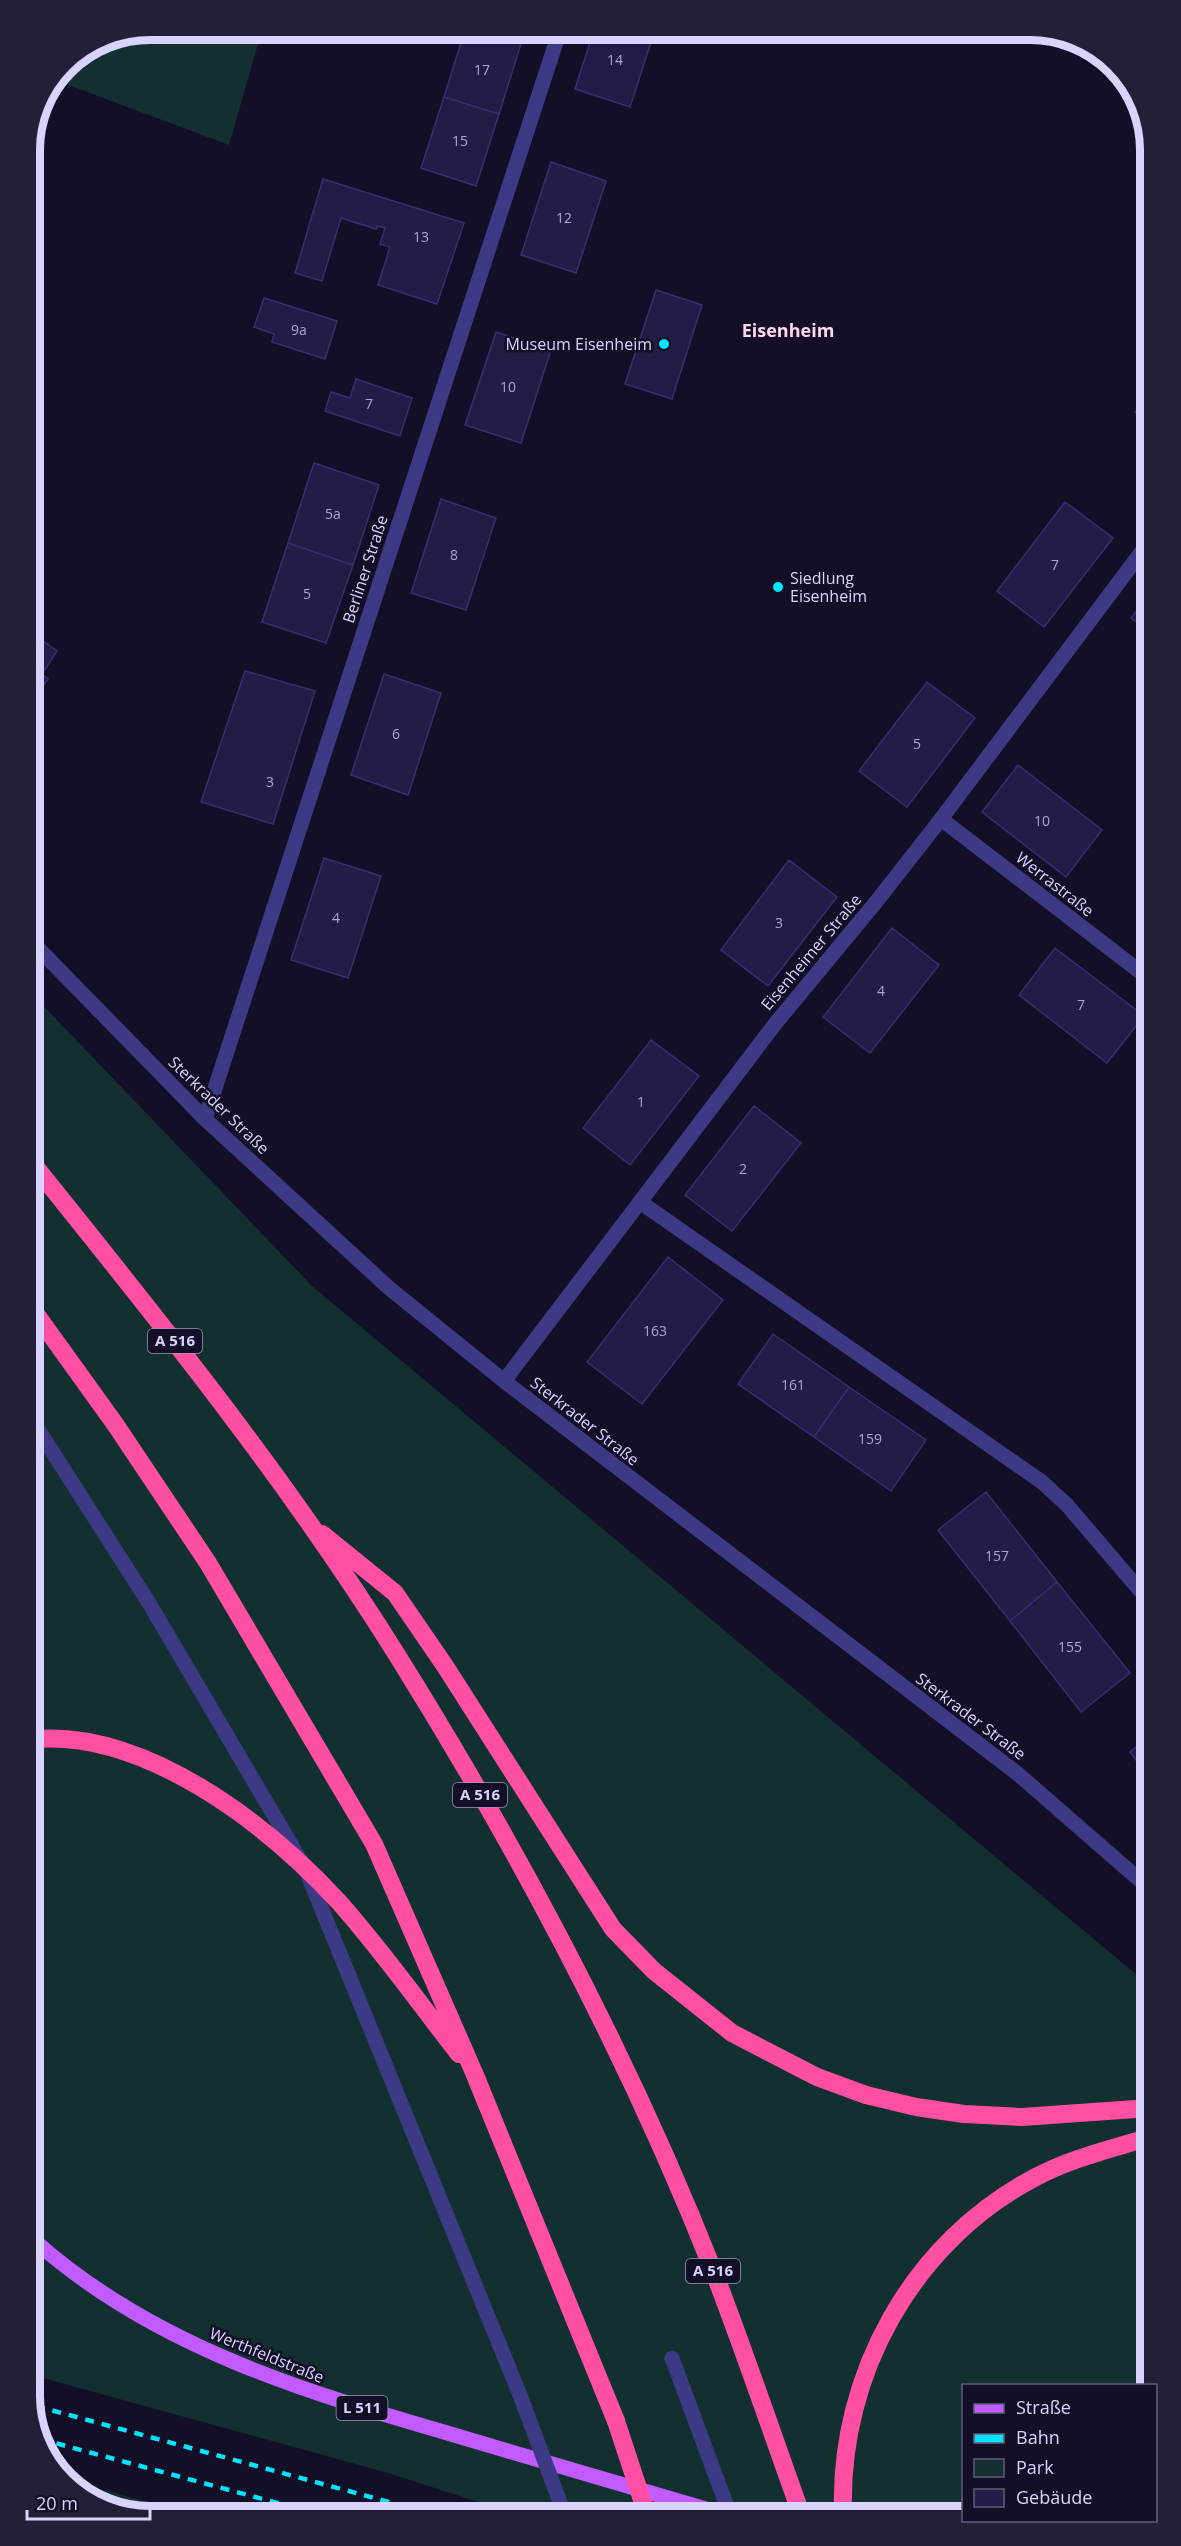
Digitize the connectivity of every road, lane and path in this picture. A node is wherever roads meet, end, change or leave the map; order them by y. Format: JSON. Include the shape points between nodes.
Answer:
{"nodes":[{"id":1,"x":556,"y":41,"type":"edge"},
{"id":2,"x":1140,"y":554,"type":"edge"},
{"id":3,"x":940,"y":819,"type":"junction"},
{"id":4,"x":41,"y":951,"type":"edge"},
{"id":5,"x":1140,"y":973,"type":"edge"},
{"id":6,"x":205,"y":1119,"type":"junction"},
{"id":7,"x":41,"y":1174,"type":"edge"},
{"id":8,"x":639,"y":1202,"type":"junction"},
{"id":9,"x":40,"y":1320,"type":"edge"},
{"id":10,"x":504,"y":1381,"type":"junction"},
{"id":11,"x":40,"y":1434,"type":"edge"},
{"id":12,"x":309,"y":1524,"type":"junction"},
{"id":13,"x":1140,"y":1590,"type":"edge"},
{"id":14,"x":40,"y":1739,"type":"edge"},
{"id":15,"x":305,"y":1868,"type":"junction"},
{"id":16,"x":1140,"y":1880,"type":"edge"},
{"id":17,"x":475,"y":2075,"type":"junction"},
{"id":18,"x":1140,"y":2109,"type":"edge"},
{"id":19,"x":1140,"y":2140,"type":"edge"},
{"id":20,"x":40,"y":2245,"type":"edge"},
{"id":21,"x":672,"y":2358,"type":"dead end"},
{"id":22,"x":561,"y":2505,"type":"edge"},
{"id":23,"x":644,"y":2506,"type":"edge"},
{"id":24,"x":694,"y":2506,"type":"edge"},
{"id":25,"x":727,"y":2506,"type":"edge"},
{"id":26,"x":798,"y":2506,"type":"edge"},
{"id":27,"x":843,"y":2506,"type":"edge"}],
"edges":[{"from":1,"to":6,"type":"street","name":"Berliner Straße"},
{"from":2,"to":3,"type":"street","name":"Eisenheimer Straße"},
{"from":3,"to":5,"type":"street","name":"Werrastraße"},
{"from":3,"to":8,"type":"street","name":"Eisenheimer Straße","via":[[775,1024]]},
{"from":4,"to":6,"type":"street","name":"Sterkrader Straße"},
{"from":6,"to":10,"type":"street","name":"Sterkrader Straße","via":[[389,1288]]},
{"from":7,"to":12,"type":"highway","number":"A 516","via":[[231,1414]]},
{"from":8,"to":10,"type":"street","name":"Eisenheimer Straße"},
{"from":8,"to":13,"type":"street","via":[[1042,1482],[1075,1514]]},
{"from":9,"to":17,"type":"highway","via":[[208,1563],[374,1844]]},
{"from":10,"to":16,"type":"street","name":"Sterkrader Straße","via":[[1018,1774]]},
{"from":11,"to":15,"type":"street","via":[[148,1603]]},
{"from":12,"to":18,"type":"highway","via":[[395,1593],[613,1929],[654,1971],[732,2033],[817,2077],[866,2095],[916,2107],[1022,2117]]},
{"from":12,"to":26,"type":"highway","number":"A 516","via":[[396,1653],[475,1785],[541,1903],[625,2069],[715,2276]]},
{"from":14,"to":15,"type":"highway","via":[[73,1738],[110,1745],[165,1767],[265,1833]]},
{"from":15,"to":17,"type":"highway","via":[[338,1901]]},
{"from":15,"to":22,"type":"street","bridge":true},
{"from":17,"to":23,"type":"highway","bridge":true,"via":[[616,2421]]},
{"from":19,"to":27,"type":"highway","via":[[1035,2177],[967,2223],[943,2245],[899,2303],[865,2370],[854,2415]]},
{"from":20,"to":24,"type":"main road","name":"Werthfeldstraße","number":"L 511","via":[[113,2300],[173,2336],[253,2371],[374,2412]]},
{"from":21,"to":25,"type":"street"}]}
